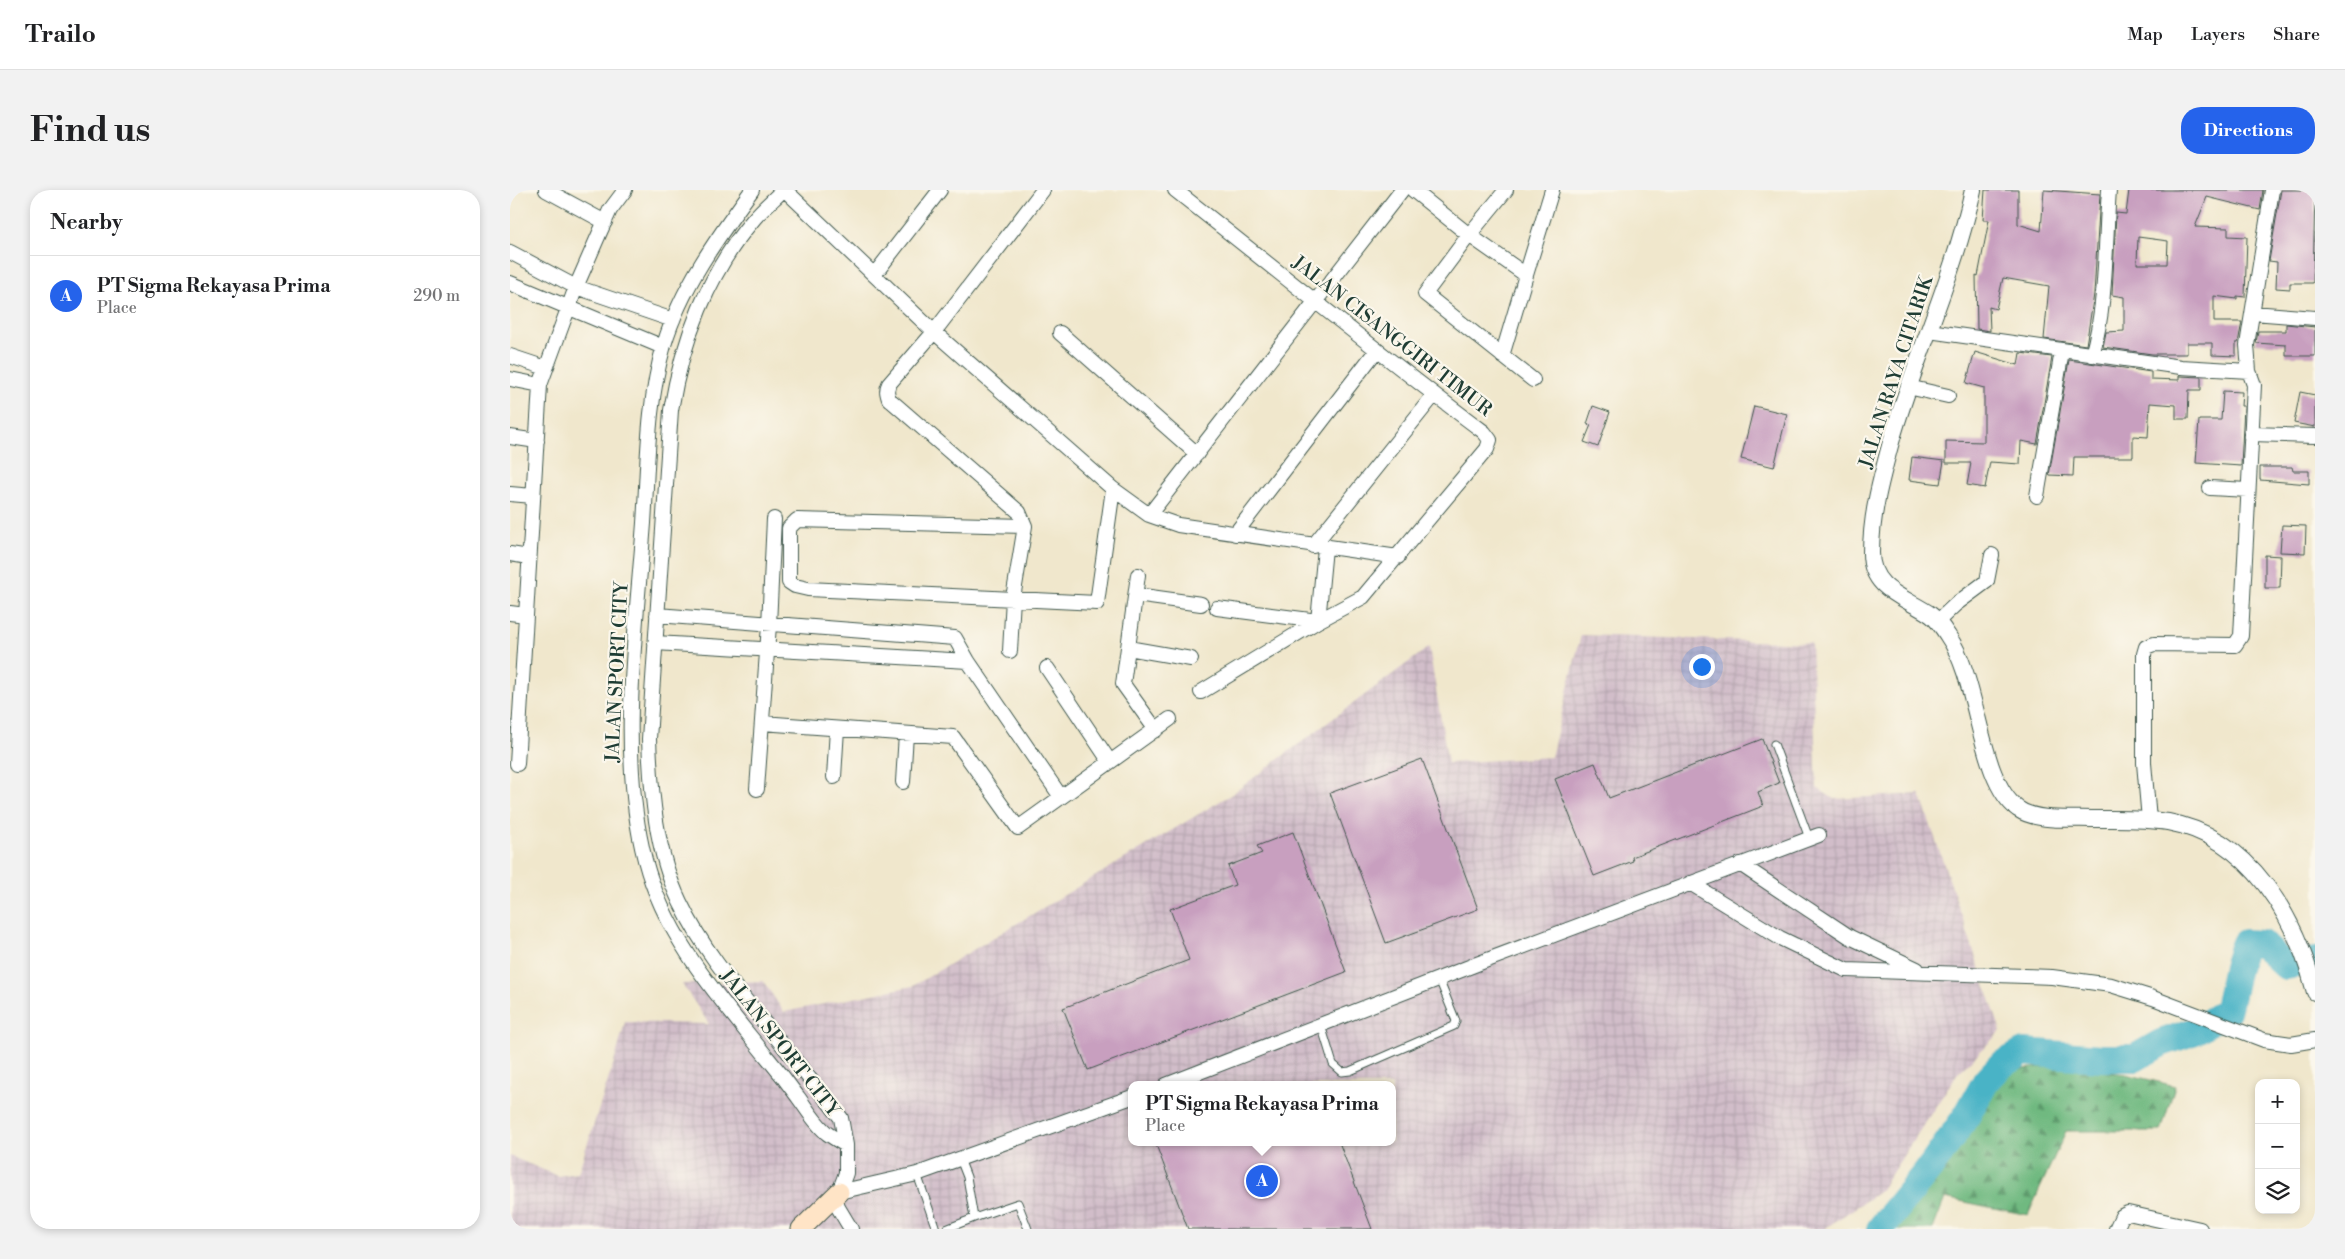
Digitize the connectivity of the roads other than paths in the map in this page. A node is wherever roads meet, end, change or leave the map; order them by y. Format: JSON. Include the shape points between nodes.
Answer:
{"nodes":[{"id":1,"x":546,"y":190,"type":"edge"},
{"id":2,"x":625,"y":190,"type":"edge"},
{"id":3,"x":752,"y":190,"type":"edge"},
{"id":4,"x":784,"y":190,"type":"edge"},
{"id":5,"x":940,"y":190,"type":"edge"},
{"id":6,"x":1044,"y":190,"type":"edge"},
{"id":7,"x":1175,"y":190,"type":"edge"},
{"id":8,"x":1402,"y":190,"type":"edge"},
{"id":9,"x":1413,"y":190,"type":"edge"},
{"id":10,"x":1506,"y":190,"type":"edge"},
{"id":11,"x":1552,"y":190,"type":"edge"},
{"id":12,"x":1973,"y":190,"type":"edge"},
{"id":13,"x":2109,"y":190,"type":"edge"},
{"id":14,"x":2272,"y":190,"type":"edge"},
{"id":15,"x":605,"y":222,"type":"junction"},
{"id":16,"x":1469,"y":235,"type":"junction"},
{"id":17,"x":510,"y":252,"type":"edge"},
{"id":18,"x":874,"y":274,"type":"junction"},
{"id":19,"x":1526,"y":275,"type":"junction"},
{"id":20,"x":510,"y":283,"type":"edge"},
{"id":21,"x":576,"y":287,"type":"junction"},
{"id":22,"x":1316,"y":300,"type":"junction"},
{"id":23,"x":569,"y":310,"type":"junction"},
{"id":24,"x":2253,"y":313,"type":"junction"},
{"id":25,"x":2315,"y":318,"type":"edge"},
{"id":26,"x":673,"y":320,"type":"junction"},
{"id":27,"x":1929,"y":331,"type":"junction"},
{"id":28,"x":934,"y":332,"type":"junction"},
{"id":29,"x":1060,"y":333,"type":"dead end"},
{"id":30,"x":663,"y":347,"type":"junction"},
{"id":31,"x":1376,"y":351,"type":"junction"},
{"id":32,"x":2062,"y":351,"type":"junction"},
{"id":33,"x":2092,"y":355,"type":"junction"},
{"id":34,"x":510,"y":356,"type":"edge"},
{"id":35,"x":1502,"y":356,"type":"junction"},
{"id":36,"x":546,"y":368,"type":"junction"},
{"id":37,"x":2249,"y":371,"type":"junction"},
{"id":38,"x":510,"y":379,"type":"edge"},
{"id":39,"x":1533,"y":380,"type":"dead end"},
{"id":40,"x":540,"y":385,"type":"junction"},
{"id":41,"x":1908,"y":387,"type":"junction"},
{"id":42,"x":1434,"y":395,"type":"junction"},
{"id":43,"x":1948,"y":396,"type":"dead end"},
{"id":44,"x":2252,"y":434,"type":"junction"},
{"id":45,"x":2315,"y":436,"type":"edge"},
{"id":46,"x":510,"y":437,"type":"edge"},
{"id":47,"x":537,"y":441,"type":"junction"},
{"id":48,"x":1197,"y":454,"type":"junction"},
{"id":49,"x":2210,"y":488,"type":"dead end"},
{"id":50,"x":1114,"y":489,"type":"junction"},
{"id":51,"x":2248,"y":490,"type":"junction"},
{"id":52,"x":510,"y":494,"type":"edge"},
{"id":53,"x":533,"y":496,"type":"junction"},
{"id":54,"x":2037,"y":496,"type":"dead end"},
{"id":55,"x":1149,"y":515,"type":"junction"},
{"id":56,"x":774,"y":519,"type":"dead end"},
{"id":57,"x":1025,"y":526,"type":"junction"},
{"id":58,"x":1235,"y":534,"type":"junction"},
{"id":59,"x":1319,"y":547,"type":"junction"},
{"id":60,"x":510,"y":554,"type":"edge"},
{"id":61,"x":1992,"y":555,"type":"dead end"},
{"id":62,"x":530,"y":557,"type":"junction"},
{"id":63,"x":1398,"y":557,"type":"junction"},
{"id":64,"x":1138,"y":574,"type":"dead end"},
{"id":65,"x":1136,"y":594,"type":"junction"},
{"id":66,"x":1013,"y":598,"type":"junction"},
{"id":67,"x":1201,"y":604,"type":"dead end"},
{"id":68,"x":1217,"y":608,"type":"dead end"},
{"id":69,"x":510,"y":613,"type":"edge"},
{"id":70,"x":526,"y":614,"type":"junction"},
{"id":71,"x":657,"y":614,"type":"junction"},
{"id":72,"x":1318,"y":621,"type":"junction"},
{"id":73,"x":1938,"y":622,"type":"junction"},
{"id":74,"x":769,"y":625,"type":"junction"},
{"id":75,"x":655,"y":643,"type":"junction"},
{"id":76,"x":1128,"y":648,"type":"junction"},
{"id":77,"x":767,"y":650,"type":"junction"},
{"id":78,"x":1010,"y":651,"type":"dead end"},
{"id":79,"x":1191,"y":659,"type":"dead end"},
{"id":80,"x":968,"y":661,"type":"junction"},
{"id":81,"x":1047,"y":668,"type":"dead end"},
{"id":82,"x":516,"y":673,"type":"edge"},
{"id":83,"x":1201,"y":692,"type":"dead end"},
{"id":84,"x":1170,"y":719,"type":"dead end"},
{"id":85,"x":762,"y":723,"type":"junction"},
{"id":86,"x":514,"y":728,"type":"edge"},
{"id":87,"x":837,"y":729,"type":"junction"},
{"id":88,"x":1156,"y":730,"type":"junction"},
{"id":89,"x":906,"y":734,"type":"junction"},
{"id":90,"x":1774,"y":744,"type":"dead end"},
{"id":91,"x":1110,"y":762,"type":"junction"},
{"id":92,"x":517,"y":764,"type":"dead end"},
{"id":93,"x":834,"y":777,"type":"dead end"},
{"id":94,"x":903,"y":782,"type":"dead end"},
{"id":95,"x":650,"y":787,"type":"junction"},
{"id":96,"x":757,"y":789,"type":"dead end"},
{"id":97,"x":632,"y":791,"type":"junction"},
{"id":98,"x":1061,"y":797,"type":"junction"},
{"id":99,"x":2149,"y":820,"type":"junction"},
{"id":100,"x":1814,"y":836,"type":"joint"},
{"id":101,"x":1740,"y":864,"type":"junction"},
{"id":102,"x":1690,"y":883,"type":"junction"},
{"id":103,"x":1922,"y":971,"type":"junction"},
{"id":104,"x":1439,"y":979,"type":"junction"},
{"id":105,"x":2313,"y":986,"type":"edge"},
{"id":106,"x":1320,"y":1025,"type":"junction"},
{"id":107,"x":2315,"y":1040,"type":"edge"},
{"id":108,"x":1176,"y":1081,"type":"edge"},
{"id":109,"x":1128,"y":1098,"type":"edge"},
{"id":110,"x":846,"y":1145,"type":"junction"},
{"id":111,"x":960,"y":1159,"type":"junction"},
{"id":112,"x":917,"y":1174,"type":"junction"},
{"id":113,"x":836,"y":1196,"type":"junction"},
{"id":114,"x":974,"y":1218,"type":"junction"},
{"id":115,"x":801,"y":1229,"type":"edge"},
{"id":116,"x":851,"y":1229,"type":"edge"},
{"id":117,"x":936,"y":1229,"type":"edge"},
{"id":118,"x":946,"y":1229,"type":"edge"},
{"id":119,"x":1028,"y":1229,"type":"edge"},
{"id":120,"x":2116,"y":1229,"type":"edge"},
{"id":121,"x":2200,"y":1229,"type":"edge"}],
"edges":[{"from":1,"to":15,"type":"street"},
{"from":2,"to":15,"type":"street"},
{"from":3,"to":26,"type":"street","name":"JALAN SPORT CITY","via":[[706,255]]},
{"from":4,"to":18,"type":"street"},
{"from":4,"to":71,"type":"street","name":"JALAN SPORT CITY","via":[[754,219],[736,244],[697,313],[685,346],[671,410]]},
{"from":5,"to":18,"type":"street"},
{"from":6,"to":28,"type":"street"},
{"from":7,"to":22,"type":"street","name":"JALAN CISANGGIRI TIMUR"},
{"from":8,"to":22,"type":"street"},
{"from":9,"to":16,"type":"street"},
{"from":10,"to":16,"type":"street"},
{"from":11,"to":19,"type":"street"},
{"from":12,"to":27,"type":"street","name":"JALAN RAYA CITARIK","via":[[1958,251]]},
{"from":13,"to":33,"type":"street","via":[[2103,285]]},
{"from":14,"to":24,"type":"street"},
{"from":15,"to":21,"type":"street"},
{"from":16,"to":19,"type":"street"},
{"from":16,"to":35,"type":"street","via":[[1426,294]]},
{"from":17,"to":21,"type":"street"},
{"from":18,"to":28,"type":"street"},
{"from":19,"to":35,"type":"street"},
{"from":20,"to":23,"type":"street"},
{"from":21,"to":23,"type":"street"},
{"from":21,"to":26,"type":"street"},
{"from":22,"to":31,"type":"street","name":"JALAN CISANGGIRI TIMUR"},
{"from":22,"to":48,"type":"street"},
{"from":23,"to":30,"type":"street"},
{"from":23,"to":36,"type":"street"},
{"from":24,"to":25,"type":"street"},
{"from":24,"to":37,"type":"street","via":[[2247,344]]},
{"from":26,"to":30,"type":"street","name":"JALAN SPORT CITY"},
{"from":27,"to":32,"type":"street"},
{"from":27,"to":41,"type":"street","name":"JALAN RAYA CITARIK"},
{"from":28,"to":50,"type":"street"},
{"from":28,"to":57,"type":"street","via":[[889,384],[890,399],[1018,512]]},
{"from":29,"to":48,"type":"street"},
{"from":30,"to":97,"type":"street","name":"JALAN SPORT CITY","via":[[652,400],[647,448],[634,652]]},
{"from":31,"to":42,"type":"street","name":"JALAN CISANGGIRI TIMUR"},
{"from":31,"to":58,"type":"street"},
{"from":32,"to":33,"type":"street"},
{"from":32,"to":54,"type":"street"},
{"from":33,"to":37,"type":"street","via":[[2181,367]]},
{"from":34,"to":36,"type":"street"},
{"from":35,"to":39,"type":"street"},
{"from":36,"to":40,"type":"street"},
{"from":37,"to":44,"type":"street","via":[[2254,385]]},
{"from":38,"to":40,"type":"street"},
{"from":40,"to":47,"type":"street"},
{"from":41,"to":43,"type":"street"},
{"from":41,"to":73,"type":"street","name":"JALAN RAYA CITARIK","via":[[1874,504],[1871,557],[1876,577],[1882,585]]},
{"from":42,"to":59,"type":"street"},
{"from":42,"to":63,"type":"street","name":"JALAN CISANGGIRI TIMUR","via":[[1484,432],[1490,442]]},
{"from":44,"to":45,"type":"street"},
{"from":44,"to":51,"type":"street"},
{"from":46,"to":47,"type":"street"},
{"from":47,"to":53,"type":"street"},
{"from":48,"to":55,"type":"street"},
{"from":49,"to":51,"type":"street"},
{"from":50,"to":55,"type":"street"},
{"from":50,"to":66,"type":"street","via":[[1097,603]]},
{"from":51,"to":99,"type":"street","via":[[2239,642],[2235,645],[2154,644],[2146,647],[2144,763]]},
{"from":52,"to":53,"type":"street"},
{"from":53,"to":62,"type":"street"},
{"from":55,"to":58,"type":"street","via":[[1178,524]]},
{"from":56,"to":74,"type":"street"},
{"from":57,"to":66,"type":"street"},
{"from":57,"to":66,"type":"street","via":[[797,520],[789,528],[789,582],[795,586]]},
{"from":58,"to":59,"type":"street"},
{"from":59,"to":63,"type":"street"},
{"from":59,"to":72,"type":"street"},
{"from":60,"to":62,"type":"street"},
{"from":61,"to":73,"type":"street","via":[[1987,582],[1956,604]]},
{"from":62,"to":70,"type":"street"},
{"from":63,"to":72,"type":"street","via":[[1363,597]]},
{"from":64,"to":65,"type":"street"},
{"from":65,"to":67,"type":"street"},
{"from":65,"to":76,"type":"street"},
{"from":66,"to":78,"type":"street"},
{"from":68,"to":72,"type":"street"},
{"from":69,"to":70,"type":"street"},
{"from":70,"to":82,"type":"street"},
{"from":71,"to":74,"type":"street"},
{"from":71,"to":75,"type":"street","name":"JALAN SPORT CITY"},
{"from":72,"to":83,"type":"street"},
{"from":73,"to":99,"type":"street","name":"JALAN RAYA CITARIK","via":[[1965,667],[1995,778],[2011,803],[2022,811],[2043,817]]},
{"from":74,"to":77,"type":"street"},
{"from":74,"to":80,"type":"street","via":[[955,638]]},
{"from":75,"to":77,"type":"street"},
{"from":75,"to":95,"type":"street","name":"JALAN SPORT CITY","via":[[649,739]]},
{"from":76,"to":79,"type":"street"},
{"from":76,"to":88,"type":"street","via":[[1123,684]]},
{"from":77,"to":80,"type":"street"},
{"from":77,"to":85,"type":"street"},
{"from":80,"to":98,"type":"street"},
{"from":81,"to":91,"type":"street"},
{"from":82,"to":86,"type":"street"},
{"from":84,"to":88,"type":"street"},
{"from":85,"to":87,"type":"street"},
{"from":85,"to":96,"type":"street"},
{"from":86,"to":92,"type":"street"},
{"from":87,"to":89,"type":"street"},
{"from":87,"to":93,"type":"street"},
{"from":88,"to":91,"type":"street"},
{"from":89,"to":94,"type":"street"},
{"from":89,"to":98,"type":"street","via":[[953,737],[1018,828]]},
{"from":90,"to":100,"type":"lane"},
{"from":91,"to":98,"type":"street"},
{"from":95,"to":97,"type":"street"},
{"from":95,"to":110,"type":"street","name":"JALAN SPORT CITY","via":[[664,858],[696,932],[723,974],[841,1118]]},
{"from":97,"to":110,"type":"street","name":"JALAN SPORT CITY","via":[[645,860],[662,909],[676,936],[731,1014],[812,1116],[826,1133]]},
{"from":99,"to":105,"type":"street","name":"JALAN RAYA CITARIK","via":[[2168,822],[2215,840],[2253,870],[2277,899],[2299,944]]},
{"from":100,"to":101,"type":"street"},
{"from":101,"to":102,"type":"street"},
{"from":101,"to":103,"type":"street","via":[[1850,937]]},
{"from":102,"to":103,"type":"street","via":[[1780,938],[1846,970]]},
{"from":102,"to":104,"type":"street"},
{"from":103,"to":107,"type":"street","via":[[2052,977],[2111,985],[2264,1040],[2291,1044]]},
{"from":104,"to":106,"type":"street"},
{"from":104,"to":106,"type":"lane","via":[[1456,1022],[1454,1026],[1350,1071],[1342,1072],[1333,1064]]},
{"from":106,"to":108,"type":"street"},
{"from":109,"to":111,"type":"street"},
{"from":110,"to":113,"type":"street","via":[[846,1173]]},
{"from":111,"to":112,"type":"street"},
{"from":111,"to":114,"type":"lane","via":[[967,1177]]},
{"from":112,"to":113,"type":"street"},
{"from":112,"to":117,"type":"lane"},
{"from":113,"to":115,"type":"main road"},
{"from":113,"to":116,"type":"street"},
{"from":114,"to":118,"type":"lane"},
{"from":114,"to":119,"type":"lane","via":[[1018,1203]]},
{"from":120,"to":121,"type":"street","via":[[2122,1216],[2128,1213]]}]}
